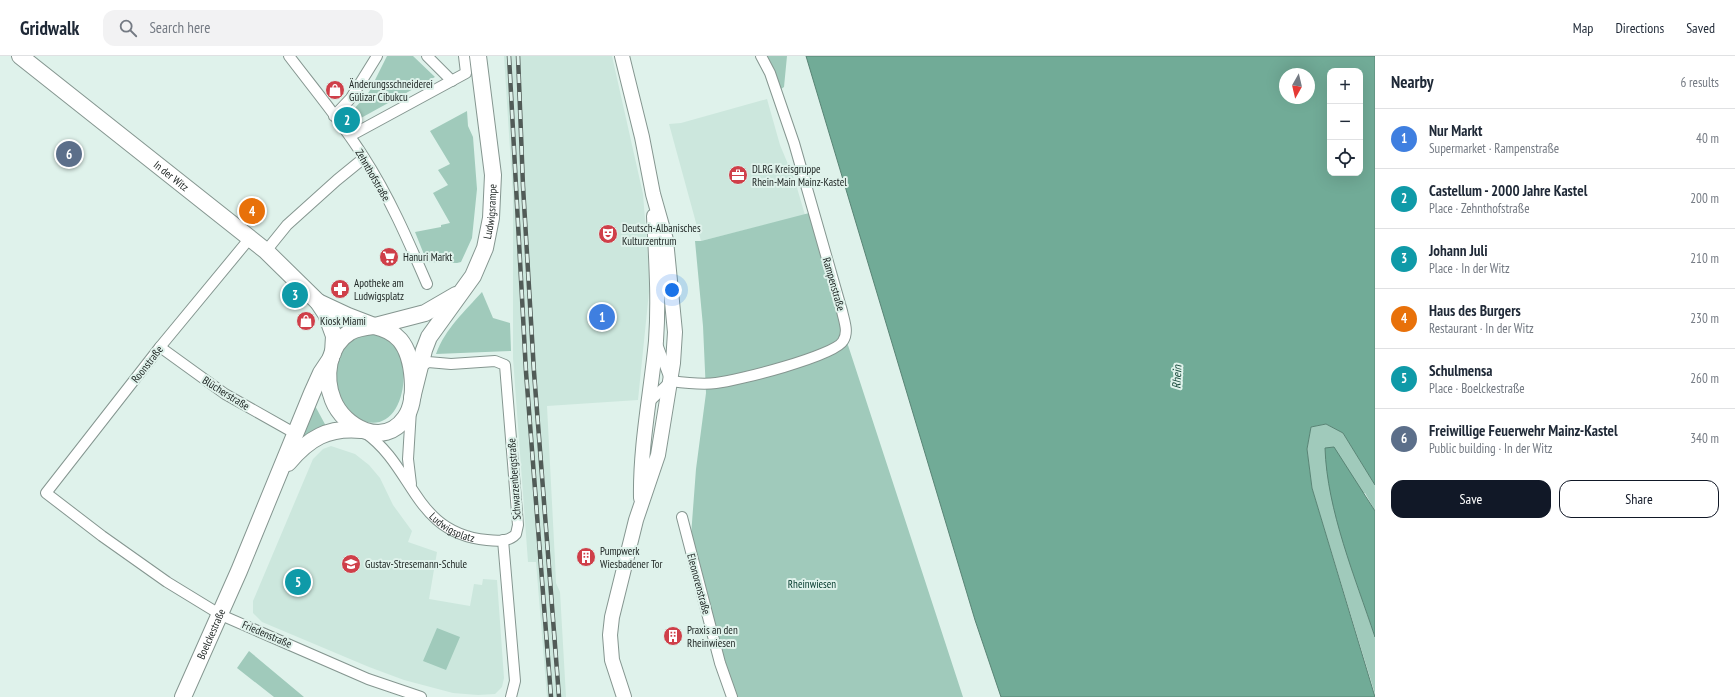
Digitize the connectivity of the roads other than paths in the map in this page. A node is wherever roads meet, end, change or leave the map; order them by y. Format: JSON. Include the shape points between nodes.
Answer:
{"nodes":[{"id":1,"x":289,"y":56,"type":"edge"},
{"id":2,"x":377,"y":56,"type":"edge"},
{"id":3,"x":427,"y":56,"type":"edge"},
{"id":4,"x":464,"y":56,"type":"edge"},
{"id":5,"x":478,"y":56,"type":"edge"},
{"id":6,"x":622,"y":56,"type":"edge"},
{"id":7,"x":761,"y":56,"type":"edge"},
{"id":8,"x":25,"y":57,"type":"edge"},
{"id":9,"x":452,"y":81,"type":"junction"},
{"id":10,"x":334,"y":116,"type":"junction"},
{"id":11,"x":350,"y":136,"type":"junction"},
{"id":12,"x":364,"y":158,"type":"junction"},
{"id":13,"x":653,"y":194,"type":"junction"},
{"id":14,"x":250,"y":238,"type":"junction"},
{"id":15,"x":266,"y":251,"type":"junction"},
{"id":16,"x":427,"y":284,"type":"dead end"},
{"id":17,"x":460,"y":293,"type":"junction"},
{"id":18,"x":318,"y":302,"type":"junction"},
{"id":19,"x":374,"y":326,"type":"junction"},
{"id":20,"x":656,"y":341,"type":"junction"},
{"id":21,"x":160,"y":347,"type":"junction"},
{"id":22,"x":332,"y":356,"type":"junction"},
{"id":23,"x":419,"y":368,"type":"junction"},
{"id":24,"x":671,"y":381,"type":"junction"},
{"id":25,"x":412,"y":400,"type":"junction"},
{"id":26,"x":649,"y":402,"type":"junction"},
{"id":27,"x":362,"y":431,"type":"junction"},
{"id":28,"x":296,"y":434,"type":"junction"},
{"id":29,"x":280,"y":473,"type":"junction"},
{"id":30,"x":414,"y":491,"type":"junction"},
{"id":31,"x":46,"y":493,"type":"joint"},
{"id":32,"x":641,"y":504,"type":"junction"},
{"id":33,"x":682,"y":517,"type":"dead end"},
{"id":34,"x":503,"y":540,"type":"junction"},
{"id":35,"x":221,"y":615,"type":"junction"},
{"id":36,"x":183,"y":697,"type":"edge"},
{"id":37,"x":421,"y":697,"type":"edge"},
{"id":38,"x":511,"y":697,"type":"edge"},
{"id":39,"x":624,"y":697,"type":"edge"},
{"id":40,"x":732,"y":697,"type":"edge"}],
"edges":[{"from":1,"to":10,"type":"street","name":"Zehnthofstraße"},
{"from":2,"to":10,"type":"street","via":[[351,98]]},
{"from":3,"to":9,"type":"street"},
{"from":4,"to":9,"type":"street","via":[[466,73]]},
{"from":5,"to":17,"type":"main road","name":"Ludwigsrampe","via":[[493,175],[492,218],[481,259],[473,276]]},
{"from":6,"to":13,"type":"main road"},
{"from":7,"to":24,"type":"street","name":"Rampenstraße","via":[[770,73],[794,143],[842,311],[845,336],[841,345],[826,353],[736,380],[699,384]]},
{"from":8,"to":14,"type":"main road","name":"In der Witz"},
{"from":9,"to":11,"type":"street"},
{"from":10,"to":11,"type":"street","name":"Zehnthofstraße"},
{"from":11,"to":12,"type":"street","name":"Zehnthofstraße"},
{"from":12,"to":15,"type":"street","via":[[287,225]]},
{"from":12,"to":16,"type":"street","name":"Zehnthofstraße","via":[[403,227]]},
{"from":13,"to":20,"type":"main road"},
{"from":13,"to":24,"type":"main road","via":[[666,240],[675,332]]},
{"from":14,"to":15,"type":"main road","name":"In der Witz"},
{"from":14,"to":21,"type":"street","name":"Roonstraße"},
{"from":15,"to":18,"type":"main road","name":"In der Witz"},
{"from":17,"to":19,"type":"main road","name":"Ludwigsrampe","via":[[425,313]]},
{"from":17,"to":23,"type":"main road","name":"Ludwigsrampe","via":[[429,337]]},
{"from":18,"to":19,"type":"main road","name":"In der Witz"},
{"from":18,"to":22,"type":"main road","name":"In der Witz","via":[[332,328]]},
{"from":19,"to":22,"type":"main road","name":"Ludwigsplatz","via":[[350,332]]},
{"from":19,"to":25,"type":"main road","name":"Ludwigsplatz","via":[[395,335],[406,349],[412,375]]},
{"from":20,"to":24,"type":"street"},
{"from":20,"to":26,"type":"main road"},
{"from":21,"to":28,"type":"street","name":"Blücherstraße","via":[[225,394]]},
{"from":21,"to":31,"type":"street","name":"Roonstraße"},
{"from":22,"to":27,"type":"main road","name":"Ludwigsplatz","via":[[328,375],[335,406],[346,420]]},
{"from":22,"to":28,"type":"main road","name":"Boelckestraße","via":[[315,387]]},
{"from":23,"to":25,"type":"main road","name":"Ludwigsrampe"},
{"from":23,"to":34,"type":"street","name":"Schwarzenbergstraße","via":[[428,362],[451,364],[495,361],[505,365],[518,525],[514,537]]},
{"from":24,"to":26,"type":"street"},
{"from":24,"to":32,"type":"main road","via":[[654,473]]},
{"from":25,"to":27,"type":"main road","name":"Ludwigsplatz","via":[[408,415],[398,426],[379,433]]},
{"from":25,"to":30,"type":"street","name":"Ludwigsplatz","via":[[408,459]]},
{"from":26,"to":32,"type":"main road","via":[[640,471]]},
{"from":27,"to":29,"type":"main road","via":[[326,432],[298,451]]},
{"from":27,"to":30,"type":"street","name":"Ludwigsplatz","via":[[385,451]]},
{"from":28,"to":29,"type":"main road","name":"Boelckestraße"},
{"from":29,"to":35,"type":"main road","name":"Boelckestraße"},
{"from":30,"to":34,"type":"street","name":"Ludwigsplatz","via":[[434,518],[451,530],[478,539]]},
{"from":31,"to":35,"type":"street","name":"Friedenstraße","via":[[141,564]]},
{"from":32,"to":39,"type":"main road","via":[[613,610],[610,636],[612,660]]},
{"from":33,"to":40,"type":"street","name":"Eleonorenstraße","via":[[718,655]]},
{"from":34,"to":38,"type":"street","via":[[515,681]]},
{"from":35,"to":36,"type":"main road","name":"Boelckestraße"},
{"from":35,"to":37,"type":"street","name":"Friedenstraße","via":[[368,678]]}]}
